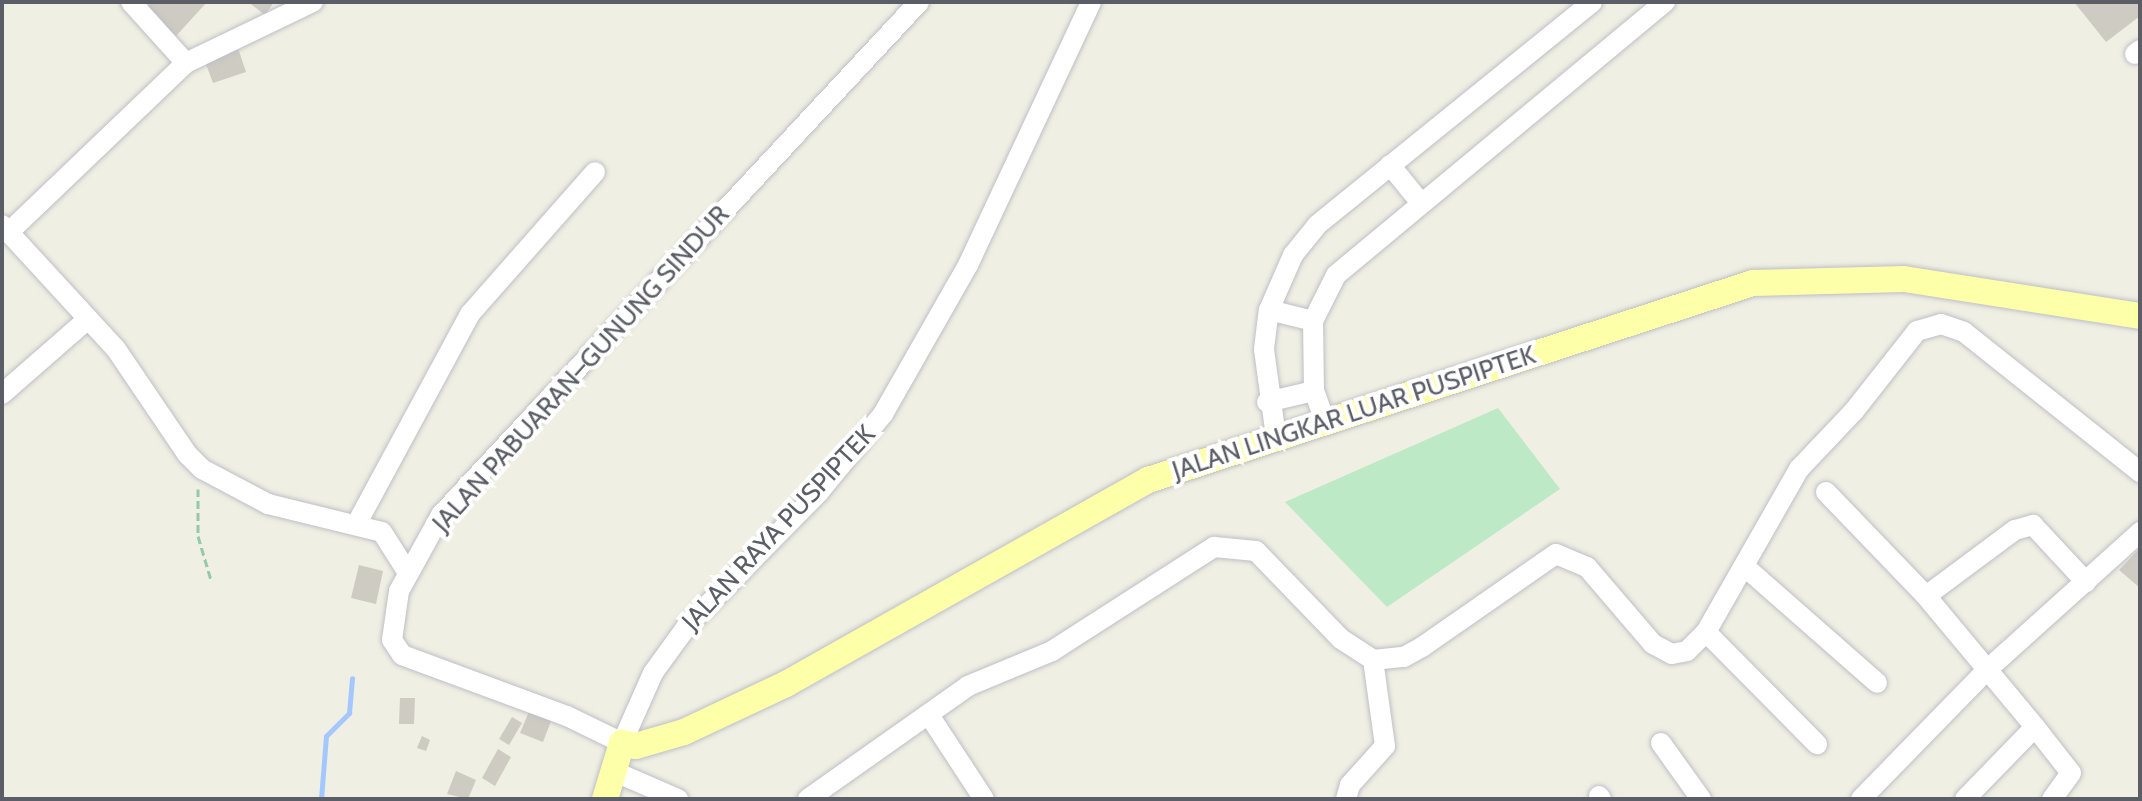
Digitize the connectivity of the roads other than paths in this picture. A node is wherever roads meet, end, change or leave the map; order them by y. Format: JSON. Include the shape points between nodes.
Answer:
{"nodes":[{"id":1,"x":131,"y":2,"type":"edge"},
{"id":2,"x":313,"y":2,"type":"edge"},
{"id":3,"x":919,"y":2,"type":"edge"},
{"id":4,"x":1091,"y":2,"type":"edge"},
{"id":5,"x":1592,"y":2,"type":"edge"},
{"id":6,"x":1665,"y":2,"type":"edge"},
{"id":7,"x":186,"y":63,"type":"junction"},
{"id":8,"x":1390,"y":165,"type":"junction"},
{"id":9,"x":595,"y":172,"type":"dead end"},
{"id":10,"x":1420,"y":202,"type":"junction"},
{"id":11,"x":5,"y":229,"type":"edge"},
{"id":12,"x":1269,"y":310,"type":"junction"},
{"id":13,"x":2140,"y":316,"type":"edge"},
{"id":14,"x":88,"y":319,"type":"junction"},
{"id":15,"x":1313,"y":321,"type":"junction"},
{"id":16,"x":1314,"y":391,"type":"junction"},
{"id":17,"x":2,"y":394,"type":"edge"},
{"id":18,"x":1267,"y":402,"type":"junction"},
{"id":19,"x":1325,"y":421,"type":"junction"},
{"id":20,"x":1276,"y":437,"type":"junction"},
{"id":21,"x":2140,"y":472,"type":"edge"},
{"id":22,"x":1826,"y":492,"type":"dead end"},
{"id":23,"x":356,"y":525,"type":"junction"},
{"id":24,"x":2140,"y":532,"type":"edge"},
{"id":25,"x":1744,"y":566,"type":"junction"},
{"id":26,"x":408,"y":573,"type":"junction"},
{"id":27,"x":2086,"y":582,"type":"junction"},
{"id":28,"x":1926,"y":596,"type":"junction"},
{"id":29,"x":1706,"y":632,"type":"junction"},
{"id":30,"x":1373,"y":660,"type":"junction"},
{"id":31,"x":1988,"y":669,"type":"junction"},
{"id":32,"x":1877,"y":683,"type":"dead end"},
{"id":33,"x":929,"y":715,"type":"junction"},
{"id":34,"x":2035,"y":727,"type":"junction"},
{"id":35,"x":622,"y":743,"type":"junction"},
{"id":36,"x":1661,"y":743,"type":"dead end"},
{"id":37,"x":1817,"y":744,"type":"dead end"},
{"id":38,"x":613,"y":771,"type":"junction"},
{"id":39,"x":605,"y":799,"type":"edge"},
{"id":40,"x":678,"y":799,"type":"edge"},
{"id":41,"x":808,"y":799,"type":"edge"},
{"id":42,"x":984,"y":799,"type":"edge"},
{"id":43,"x":1346,"y":799,"type":"edge"},
{"id":44,"x":1701,"y":799,"type":"edge"},
{"id":45,"x":1861,"y":799,"type":"edge"},
{"id":46,"x":1965,"y":799,"type":"edge"},
{"id":47,"x":2052,"y":799,"type":"edge"}],
"edges":[{"from":1,"to":7,"type":"street"},
{"from":2,"to":7,"type":"street"},
{"from":3,"to":26,"type":"street","name":"JALAN PABUARAN–GUNUNG SINDUR","via":[[441,515]]},
{"from":4,"to":35,"type":"street","name":"JALAN RAYA PUSPIPTEK","via":[[968,265],[883,414],[819,492],[687,626],[653,673]]},
{"from":5,"to":8,"type":"street"},
{"from":6,"to":10,"type":"street"},
{"from":7,"to":11,"type":"street"},
{"from":8,"to":10,"type":"street"},
{"from":8,"to":12,"type":"street","via":[[1317,225],[1293,255]]},
{"from":9,"to":23,"type":"street","via":[[470,314]]},
{"from":10,"to":15,"type":"street","via":[[1336,275]]},
{"from":11,"to":14,"type":"street"},
{"from":12,"to":15,"type":"street"},
{"from":12,"to":18,"type":"street","via":[[1264,349]]},
{"from":13,"to":19,"type":"main road","name":"JALAN LINGKAR LUAR PUSPIPTEK","via":[[1904,279],[1753,283]]},
{"from":14,"to":17,"type":"street"},
{"from":14,"to":23,"type":"street","via":[[132,369],[202,469],[268,504]]},
{"from":15,"to":16,"type":"street"},
{"from":16,"to":18,"type":"street"},
{"from":16,"to":19,"type":"street"},
{"from":18,"to":20,"type":"street"},
{"from":19,"to":20,"type":"main road","name":"JALAN LINGKAR LUAR PUSPIPTEK"},
{"from":20,"to":35,"type":"main road","name":"JALAN LINGKAR LUAR PUSPIPTEK","via":[[1148,480],[761,696],[684,732],[636,746]]},
{"from":21,"to":25,"type":"street","via":[[1964,332],[1941,324],[1917,331],[1854,411],[1799,469]]},
{"from":22,"to":28,"type":"street"},
{"from":23,"to":26,"type":"street","via":[[387,535]]},
{"from":24,"to":27,"type":"street"},
{"from":25,"to":29,"type":"street"},
{"from":25,"to":32,"type":"street"},
{"from":26,"to":35,"type":"street","name":"JALAN PABUARAN–GUNUNG SINDUR","via":[[399,591],[392,640],[402,655],[580,721]]},
{"from":27,"to":28,"type":"street","via":[[2033,525],[2015,530]]},
{"from":27,"to":31,"type":"street"},
{"from":28,"to":31,"type":"street"},
{"from":29,"to":30,"type":"street","via":[[1687,651],[1664,650],[1587,567],[1556,554],[1422,647],[1404,657]]},
{"from":29,"to":37,"type":"street"},
{"from":30,"to":33,"type":"street","via":[[1341,639],[1256,551],[1214,547],[1052,651],[982,678]]},
{"from":30,"to":43,"type":"street","via":[[1385,746],[1350,785]]},
{"from":31,"to":34,"type":"street"},
{"from":31,"to":45,"type":"street"},
{"from":33,"to":41,"type":"street"},
{"from":33,"to":42,"type":"street"},
{"from":34,"to":46,"type":"street"},
{"from":34,"to":47,"type":"street","via":[[2071,773]]},
{"from":35,"to":38,"type":"main road","name":"JALAN RAYA PUSPIPTEK"},
{"from":36,"to":44,"type":"street"},
{"from":38,"to":39,"type":"main road","name":"JALAN RAYA PUSPIPTEK"},
{"from":38,"to":40,"type":"street"}]}
